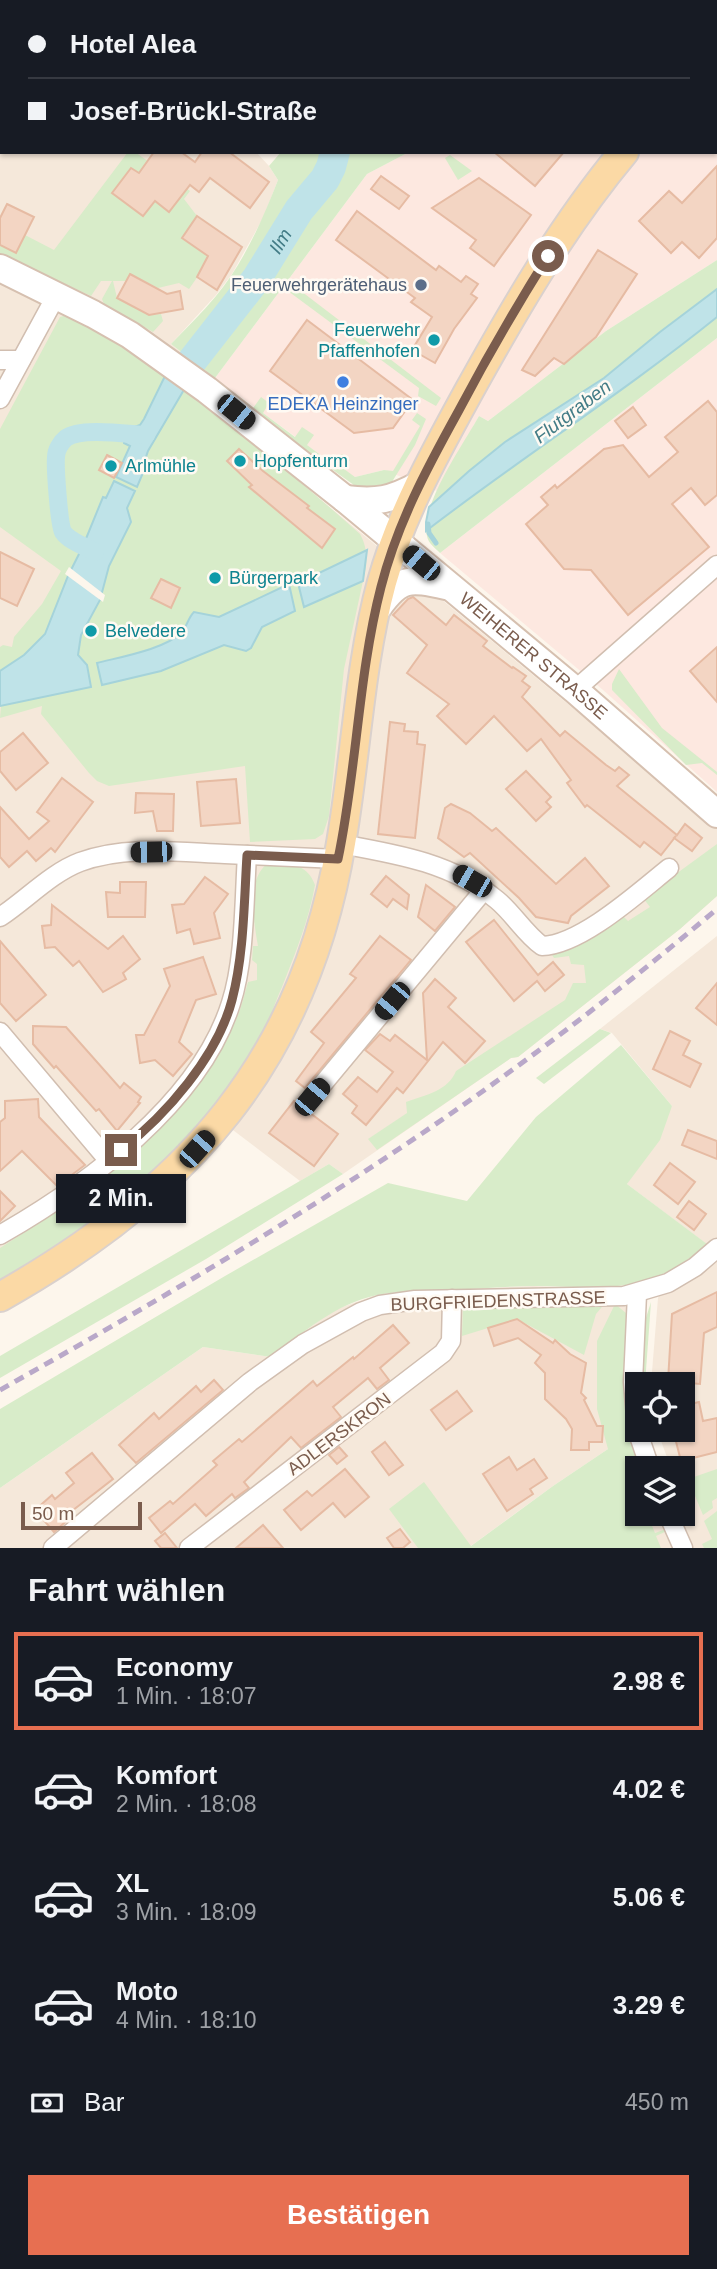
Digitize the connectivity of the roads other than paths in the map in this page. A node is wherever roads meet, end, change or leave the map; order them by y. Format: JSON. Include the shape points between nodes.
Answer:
{"nodes":[{"id":1,"x":622,"y":154,"type":"edge"},
{"id":2,"x":0,"y":268,"type":"edge"},
{"id":3,"x":56,"y":296,"type":"junction"},
{"id":4,"x":0,"y":360,"type":"edge"},
{"id":5,"x":21,"y":360,"type":"junction"},
{"id":6,"x":0,"y":399,"type":"edge"},
{"id":7,"x":419,"y":485,"type":"junction"},
{"id":8,"x":345,"y":499,"type":"junction"},
{"id":9,"x":394,"y":531,"type":"junction"},
{"id":10,"x":717,"y":565,"type":"edge"},
{"id":11,"x":452,"y":588,"type":"junction"},
{"id":12,"x":375,"y":612,"type":"junction"},
{"id":13,"x":575,"y":690,"type":"junction"},
{"id":14,"x":717,"y":814,"type":"edge"},
{"id":15,"x":340,"y":852,"type":"junction"},
{"id":16,"x":247,"y":855,"type":"junction"},
{"id":17,"x":669,"y":868,"type":"dead end"},
{"id":18,"x":484,"y":890,"type":"junction"},
{"id":19,"x":0,"y":917,"type":"edge"},
{"id":20,"x":0,"y":1032,"type":"edge"},
{"id":21,"x":312,"y":1097,"type":"dead end"},
{"id":22,"x":108,"y":1160,"type":"junction"},
{"id":23,"x":0,"y":1235,"type":"edge"},
{"id":24,"x":717,"y":1248,"type":"edge"},
{"id":25,"x":637,"y":1294,"type":"junction"},
{"id":26,"x":0,"y":1297,"type":"edge"},
{"id":27,"x":452,"y":1299,"type":"junction"},
{"id":28,"x":633,"y":1372,"type":"edge"},
{"id":29,"x":673,"y":1526,"type":"edge"},
{"id":30,"x":53,"y":1548,"type":"edge"},
{"id":31,"x":189,"y":1548,"type":"edge"},
{"id":32,"x":683,"y":1548,"type":"edge"}],
"edges":[{"from":1,"to":7,"type":"main road","via":[[519,302]]},
{"from":2,"to":3,"type":"street","name":"WEIHERER STRASSE"},
{"from":3,"to":5,"type":"street"},
{"from":3,"to":8,"type":"street","name":"WEIHERER STRASSE","via":[[162,356]]},
{"from":4,"to":5,"type":"street"},
{"from":5,"to":6,"type":"street"},
{"from":7,"to":8,"type":"street","via":[[384,500]]},
{"from":7,"to":9,"type":"main road"},
{"from":8,"to":9,"type":"street","name":"WEIHERER STRASSE"},
{"from":9,"to":11,"type":"street","name":"WEIHERER STRASSE","via":[[421,563]]},
{"from":9,"to":12,"type":"main road"},
{"from":10,"to":13,"type":"street"},
{"from":11,"to":12,"type":"street","via":[[416,581],[400,584],[388,592]]},
{"from":11,"to":13,"type":"street","name":"WEIHERER STRASSE"},
{"from":12,"to":15,"type":"main road"},
{"from":13,"to":14,"type":"street","name":"WEIHERER STRASSE"},
{"from":15,"to":16,"type":"street"},
{"from":15,"to":18,"type":"street","via":[[426,862],[459,874]]},
{"from":15,"to":26,"type":"main road","via":[[325,920],[302,986],[268,1054],[230,1111],[146,1197],[77,1250]]},
{"from":16,"to":19,"type":"street","via":[[101,856],[78,863]]},
{"from":16,"to":22,"type":"street","via":[[236,980],[224,1023],[161,1115]]},
{"from":17,"to":18,"type":"street","via":[[600,921],[547,946],[537,943],[515,916]]},
{"from":18,"to":21,"type":"street"},
{"from":20,"to":22,"type":"street"},
{"from":22,"to":23,"type":"street","via":[[45,1210]]},
{"from":24,"to":25,"type":"street","name":"BURGFRIEDENSTRASSE","via":[[681,1276]]},
{"from":25,"to":27,"type":"street","name":"BURGFRIEDENSTRASSE"},
{"from":25,"to":28,"type":"street"},
{"from":27,"to":30,"type":"street","name":"BURGFRIEDENSTRASSE","via":[[380,1305],[313,1338],[250,1382]]},
{"from":27,"to":31,"type":"street","name":"ADLERSKRON","via":[[451,1341],[443,1353]]},
{"from":29,"to":32,"type":"street"}]}
